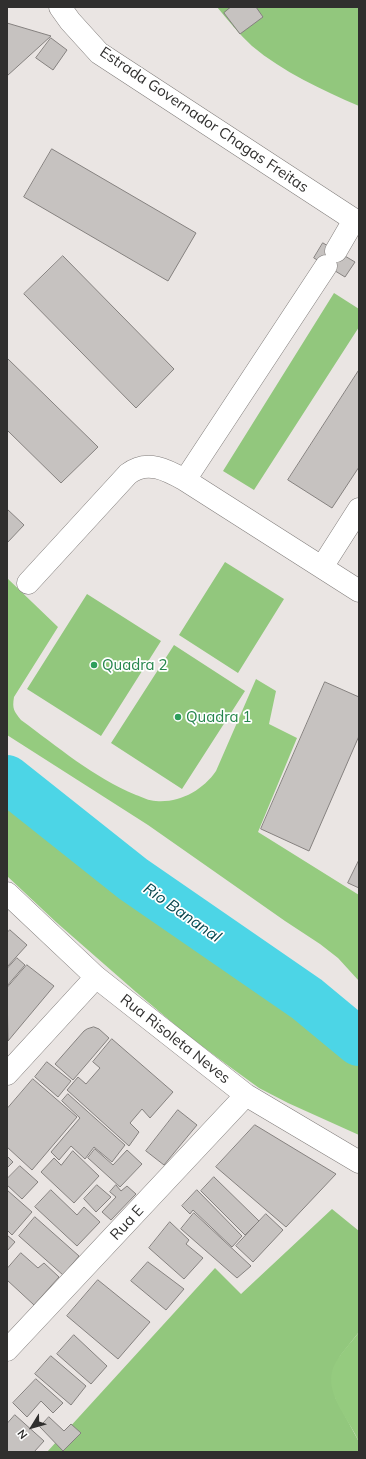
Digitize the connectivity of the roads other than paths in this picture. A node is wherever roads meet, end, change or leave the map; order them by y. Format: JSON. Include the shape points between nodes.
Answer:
{"nodes":[{"id":1,"x":60,"y":7,"type":"edge"},
{"id":2,"x":357,"y":221,"type":"edge"},
{"id":3,"x":185,"y":480,"type":"junction"},
{"id":4,"x":359,"y":509,"type":"edge"},
{"id":5,"x":322,"y":567,"type":"junction"},
{"id":6,"x":28,"y":583,"type":"dead end"},
{"id":7,"x":359,"y":591,"type":"edge"},
{"id":8,"x":7,"y":893,"type":"edge"},
{"id":9,"x":96,"y":977,"type":"junction"},
{"id":10,"x":7,"y":1074,"type":"edge"},
{"id":11,"x":246,"y":1095,"type":"junction"},
{"id":12,"x":359,"y":1162,"type":"edge"},
{"id":13,"x":7,"y":1350,"type":"edge"}],
"edges":[{"from":1,"to":2,"type":"street","name":"Estrada Governador Chagas Freitas","via":[[99,53]]},
{"from":2,"to":3,"type":"street"},
{"from":3,"to":5,"type":"street"},
{"from":3,"to":6,"type":"street","via":[[151,466],[134,469]]},
{"from":4,"to":5,"type":"street"},
{"from":5,"to":7,"type":"street"},
{"from":8,"to":9,"type":"street","name":"Rua Risoleta Neves"},
{"from":9,"to":10,"type":"street"},
{"from":9,"to":11,"type":"street","name":"Rua Risoleta Neves"},
{"from":11,"to":12,"type":"street","name":"Rua Risoleta Neves"},
{"from":11,"to":13,"type":"street","name":"Rua E"}]}
